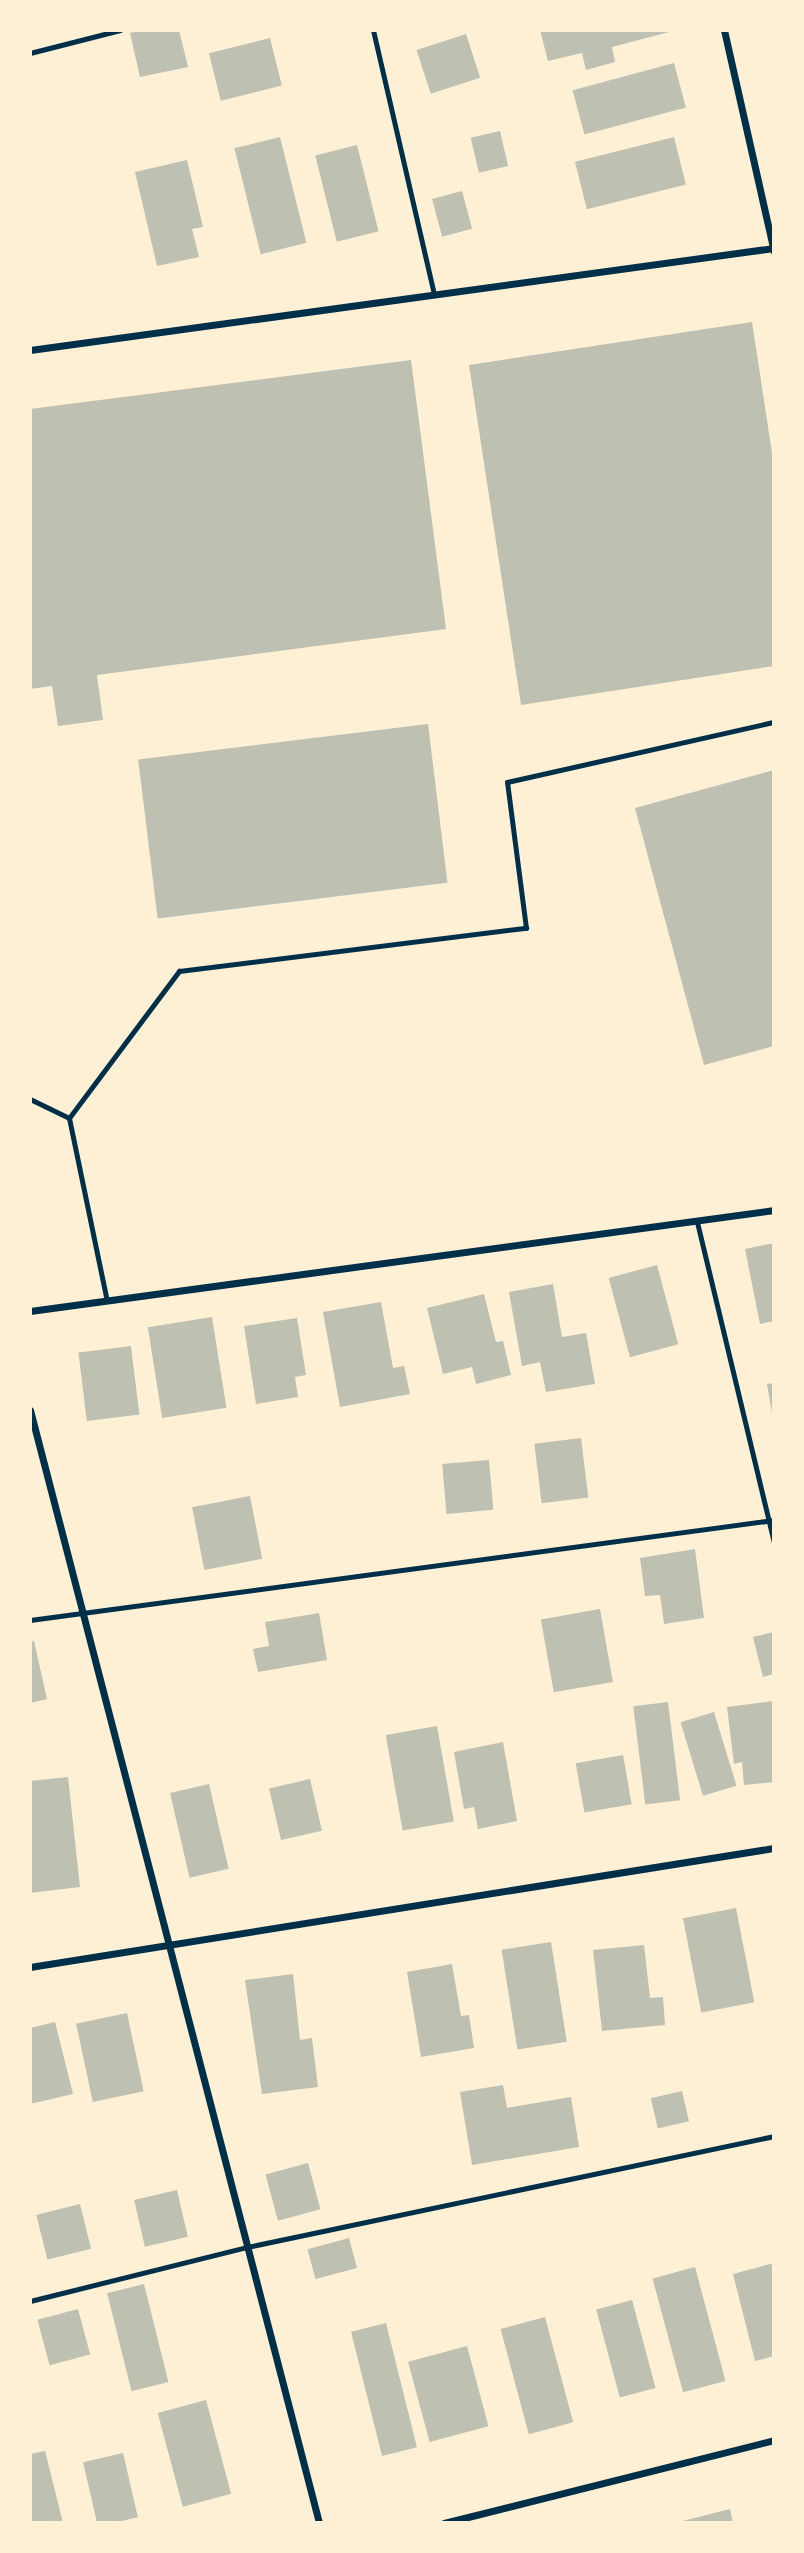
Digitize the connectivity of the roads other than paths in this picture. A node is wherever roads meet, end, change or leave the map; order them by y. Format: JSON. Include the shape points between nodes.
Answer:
{"nodes":[{"id":1,"x":120,"y":30,"type":"edge"},
{"id":2,"x":373,"y":30,"type":"edge"},
{"id":3,"x":724,"y":30,"type":"edge"},
{"id":4,"x":30,"y":53,"type":"edge"},
{"id":5,"x":774,"y":250,"type":"edge"},
{"id":6,"x":434,"y":295,"type":"junction"},
{"id":7,"x":30,"y":350,"type":"edge"},
{"id":8,"x":774,"y":722,"type":"edge"},
{"id":9,"x":30,"y":1099,"type":"edge"},
{"id":10,"x":69,"y":1118,"type":"junction"},
{"id":11,"x":774,"y":1210,"type":"edge"},
{"id":12,"x":697,"y":1222,"type":"junction"},
{"id":13,"x":107,"y":1301,"type":"junction"},
{"id":14,"x":30,"y":1311,"type":"edge"},
{"id":15,"x":30,"y":1410,"type":"edge"},
{"id":16,"x":771,"y":1520,"type":"edge"},
{"id":17,"x":774,"y":1544,"type":"edge"},
{"id":18,"x":83,"y":1611,"type":"junction"},
{"id":19,"x":30,"y":1620,"type":"edge"},
{"id":20,"x":774,"y":1848,"type":"edge"},
{"id":21,"x":169,"y":1945,"type":"junction"},
{"id":22,"x":30,"y":1967,"type":"edge"},
{"id":23,"x":774,"y":2136,"type":"edge"},
{"id":24,"x":247,"y":2247,"type":"junction"},
{"id":25,"x":30,"y":2301,"type":"edge"},
{"id":26,"x":774,"y":2440,"type":"edge"},
{"id":27,"x":319,"y":2523,"type":"edge"},
{"id":28,"x":444,"y":2523,"type":"edge"}],
"edges":[{"from":1,"to":4,"type":"lane"},
{"from":2,"to":6,"type":"lane"},
{"from":3,"to":5,"type":"street"},
{"from":5,"to":6,"type":"street"},
{"from":6,"to":7,"type":"street"},
{"from":8,"to":10,"type":"lane","via":[[507,782],[526,928],[179,971]]},
{"from":9,"to":10,"type":"lane"},
{"from":10,"to":13,"type":"lane"},
{"from":11,"to":12,"type":"street"},
{"from":12,"to":13,"type":"street"},
{"from":12,"to":16,"type":"lane"},
{"from":13,"to":14,"type":"street"},
{"from":15,"to":18,"type":"street"},
{"from":16,"to":17,"type":"lane"},
{"from":16,"to":18,"type":"lane"},
{"from":18,"to":19,"type":"lane"},
{"from":18,"to":21,"type":"street"},
{"from":20,"to":21,"type":"street"},
{"from":21,"to":22,"type":"street"},
{"from":21,"to":24,"type":"street"},
{"from":23,"to":24,"type":"lane"},
{"from":24,"to":25,"type":"lane"},
{"from":24,"to":27,"type":"street"},
{"from":26,"to":28,"type":"street"}]}
